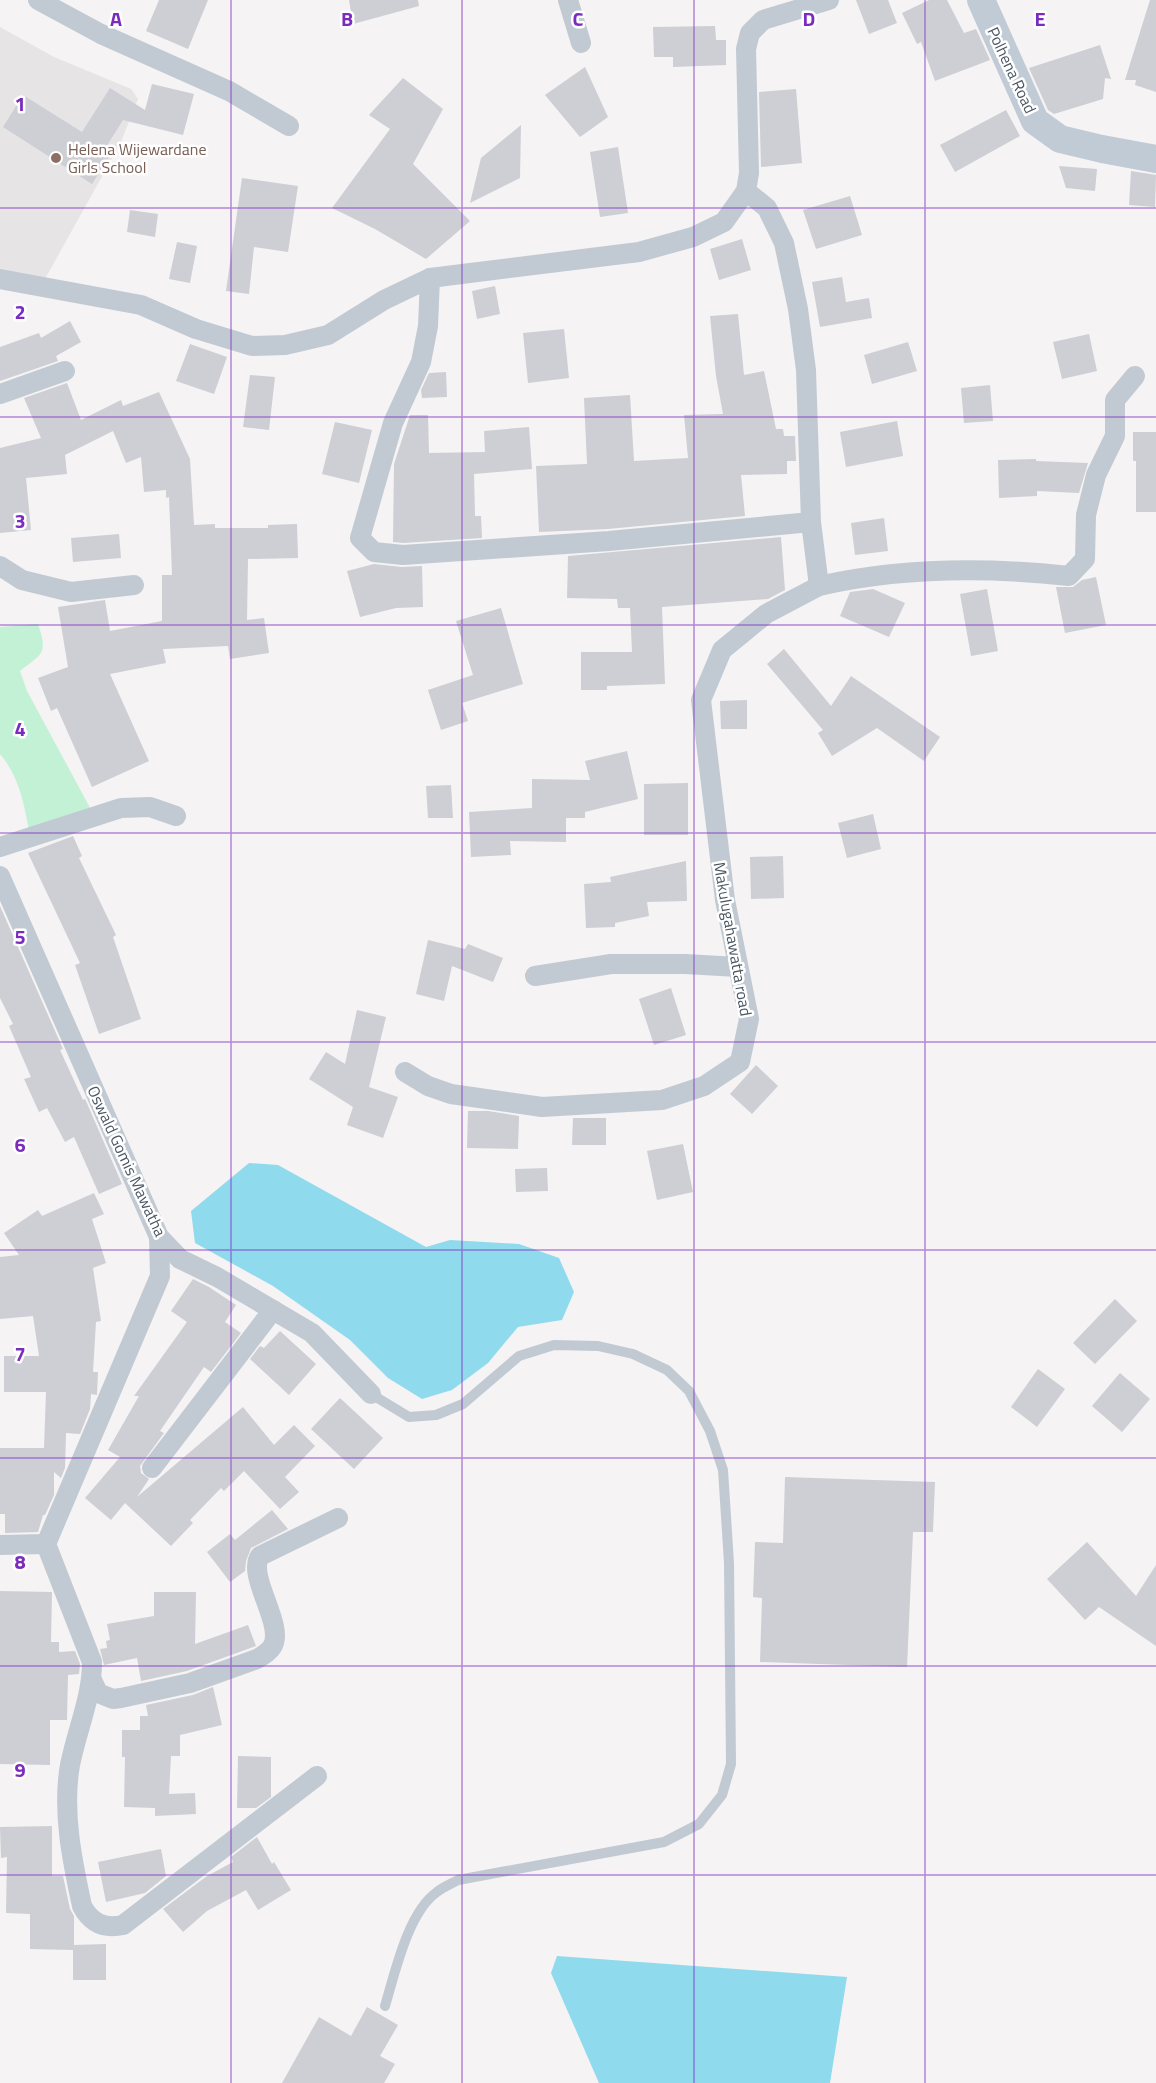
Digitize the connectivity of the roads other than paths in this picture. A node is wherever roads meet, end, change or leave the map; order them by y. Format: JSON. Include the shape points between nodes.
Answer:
{"nodes":[{"id":1,"x":38,"y":0,"type":"edge"},
{"id":2,"x":568,"y":0,"type":"edge"},
{"id":3,"x":829,"y":0,"type":"edge"},
{"id":4,"x":981,"y":0,"type":"edge"},
{"id":5,"x":581,"y":43,"type":"dead end"},
{"id":6,"x":289,"y":126,"type":"dead end"},
{"id":7,"x":1156,"y":159,"type":"edge"},
{"id":8,"x":746,"y":191,"type":"junction"},
{"id":9,"x":430,"y":278,"type":"junction"},
{"id":10,"x":0,"y":279,"type":"edge"},
{"id":11,"x":65,"y":371,"type":"dead end"},
{"id":12,"x":1135,"y":376,"type":"dead end"},
{"id":13,"x":0,"y":394,"type":"edge"},
{"id":14,"x":811,"y":522,"type":"junction"},
{"id":15,"x":0,"y":566,"type":"edge"},
{"id":16,"x":135,"y":585,"type":"dead end"},
{"id":17,"x":819,"y":586,"type":"junction"},
{"id":18,"x":176,"y":816,"type":"dead end"},
{"id":19,"x":0,"y":847,"type":"edge"},
{"id":20,"x":0,"y":876,"type":"edge"},
{"id":21,"x":738,"y":967,"type":"junction"},
{"id":22,"x":535,"y":976,"type":"dead end"},
{"id":23,"x":405,"y":1072,"type":"dead end"},
{"id":24,"x":159,"y":1237,"type":"junction"},
{"id":25,"x":273,"y":1310,"type":"junction"},
{"id":26,"x":371,"y":1394,"type":"joint"},
{"id":27,"x":152,"y":1468,"type":"dead end"},
{"id":28,"x":338,"y":1518,"type":"dead end"},
{"id":29,"x":46,"y":1544,"type":"junction"},
{"id":30,"x":0,"y":1545,"type":"edge"},
{"id":31,"x":92,"y":1680,"type":"junction"},
{"id":32,"x":317,"y":1776,"type":"dead end"},
{"id":33,"x":386,"y":2006,"type":"dead end"}],
"edges":[{"from":1,"to":6,"type":"street","via":[[101,34],[229,91]]},
{"from":2,"to":5,"type":"street"},
{"from":3,"to":8,"type":"street","via":[[763,20],[750,33],[746,50]]},
{"from":4,"to":7,"type":"street","name":"Polhena Road","via":[[1035,121],[1059,139]]},
{"from":8,"to":9,"type":"street","via":[[724,222],[693,237],[639,252]]},
{"from":8,"to":14,"type":"street","via":[[767,208],[784,243],[798,309],[806,370]]},
{"from":9,"to":10,"type":"street","via":[[384,300],[328,335],[285,345],[252,346],[196,329],[141,305]]},
{"from":9,"to":14,"type":"street","via":[[428,326],[421,362],[393,423],[360,538],[374,552],[403,555],[597,542]]},
{"from":11,"to":13,"type":"street"},
{"from":12,"to":17,"type":"street","name":"Makulugahawatta road","via":[[1115,400],[1115,436],[1096,475],[1086,515],[1085,560],[1070,576],[971,569],[876,575]]},
{"from":14,"to":17,"type":"street"},
{"from":15,"to":16,"type":"street","via":[[22,580],[70,592]]},
{"from":17,"to":21,"type":"street","name":"Makulugahawatta road","via":[[766,614],[723,651],[701,700],[724,900]]},
{"from":18,"to":19,"type":"street","via":[[150,807],[121,808]]},
{"from":20,"to":24,"type":"street","name":"Oswald Gomis Mawatha"},
{"from":21,"to":22,"type":"street","via":[[611,964]]},
{"from":21,"to":23,"type":"street","name":"Makulugahawatta road","via":[[749,1019],[740,1062],[704,1086],[662,1101],[542,1107],[450,1094]]},
{"from":24,"to":25,"type":"street","name":"Oswald Gomis Mawatha","via":[[180,1259]]},
{"from":24,"to":29,"type":"street","via":[[160,1276]]},
{"from":25,"to":26,"type":"street","name":"Oswald Gomis Mawatha","via":[[312,1333]]},
{"from":25,"to":27,"type":"street"},
{"from":26,"to":33,"type":"lane","via":[[409,1417],[436,1415],[464,1404],[519,1356],[554,1345],[598,1346],[633,1354],[667,1370],[689,1391],[710,1431],[723,1470],[729,1563],[731,1764],[722,1795],[699,1824],[664,1842],[458,1880],[435,1893],[415,1918]]},
{"from":28,"to":31,"type":"street","via":[[260,1556],[257,1573],[274,1636],[272,1647],[257,1659],[190,1683],[121,1698],[98,1693]]},
{"from":29,"to":30,"type":"street"},
{"from":29,"to":31,"type":"street","via":[[86,1644]]},
{"from":31,"to":32,"type":"street","via":[[70,1767],[68,1823],[82,1906],[105,1927],[130,1921]]}]}
